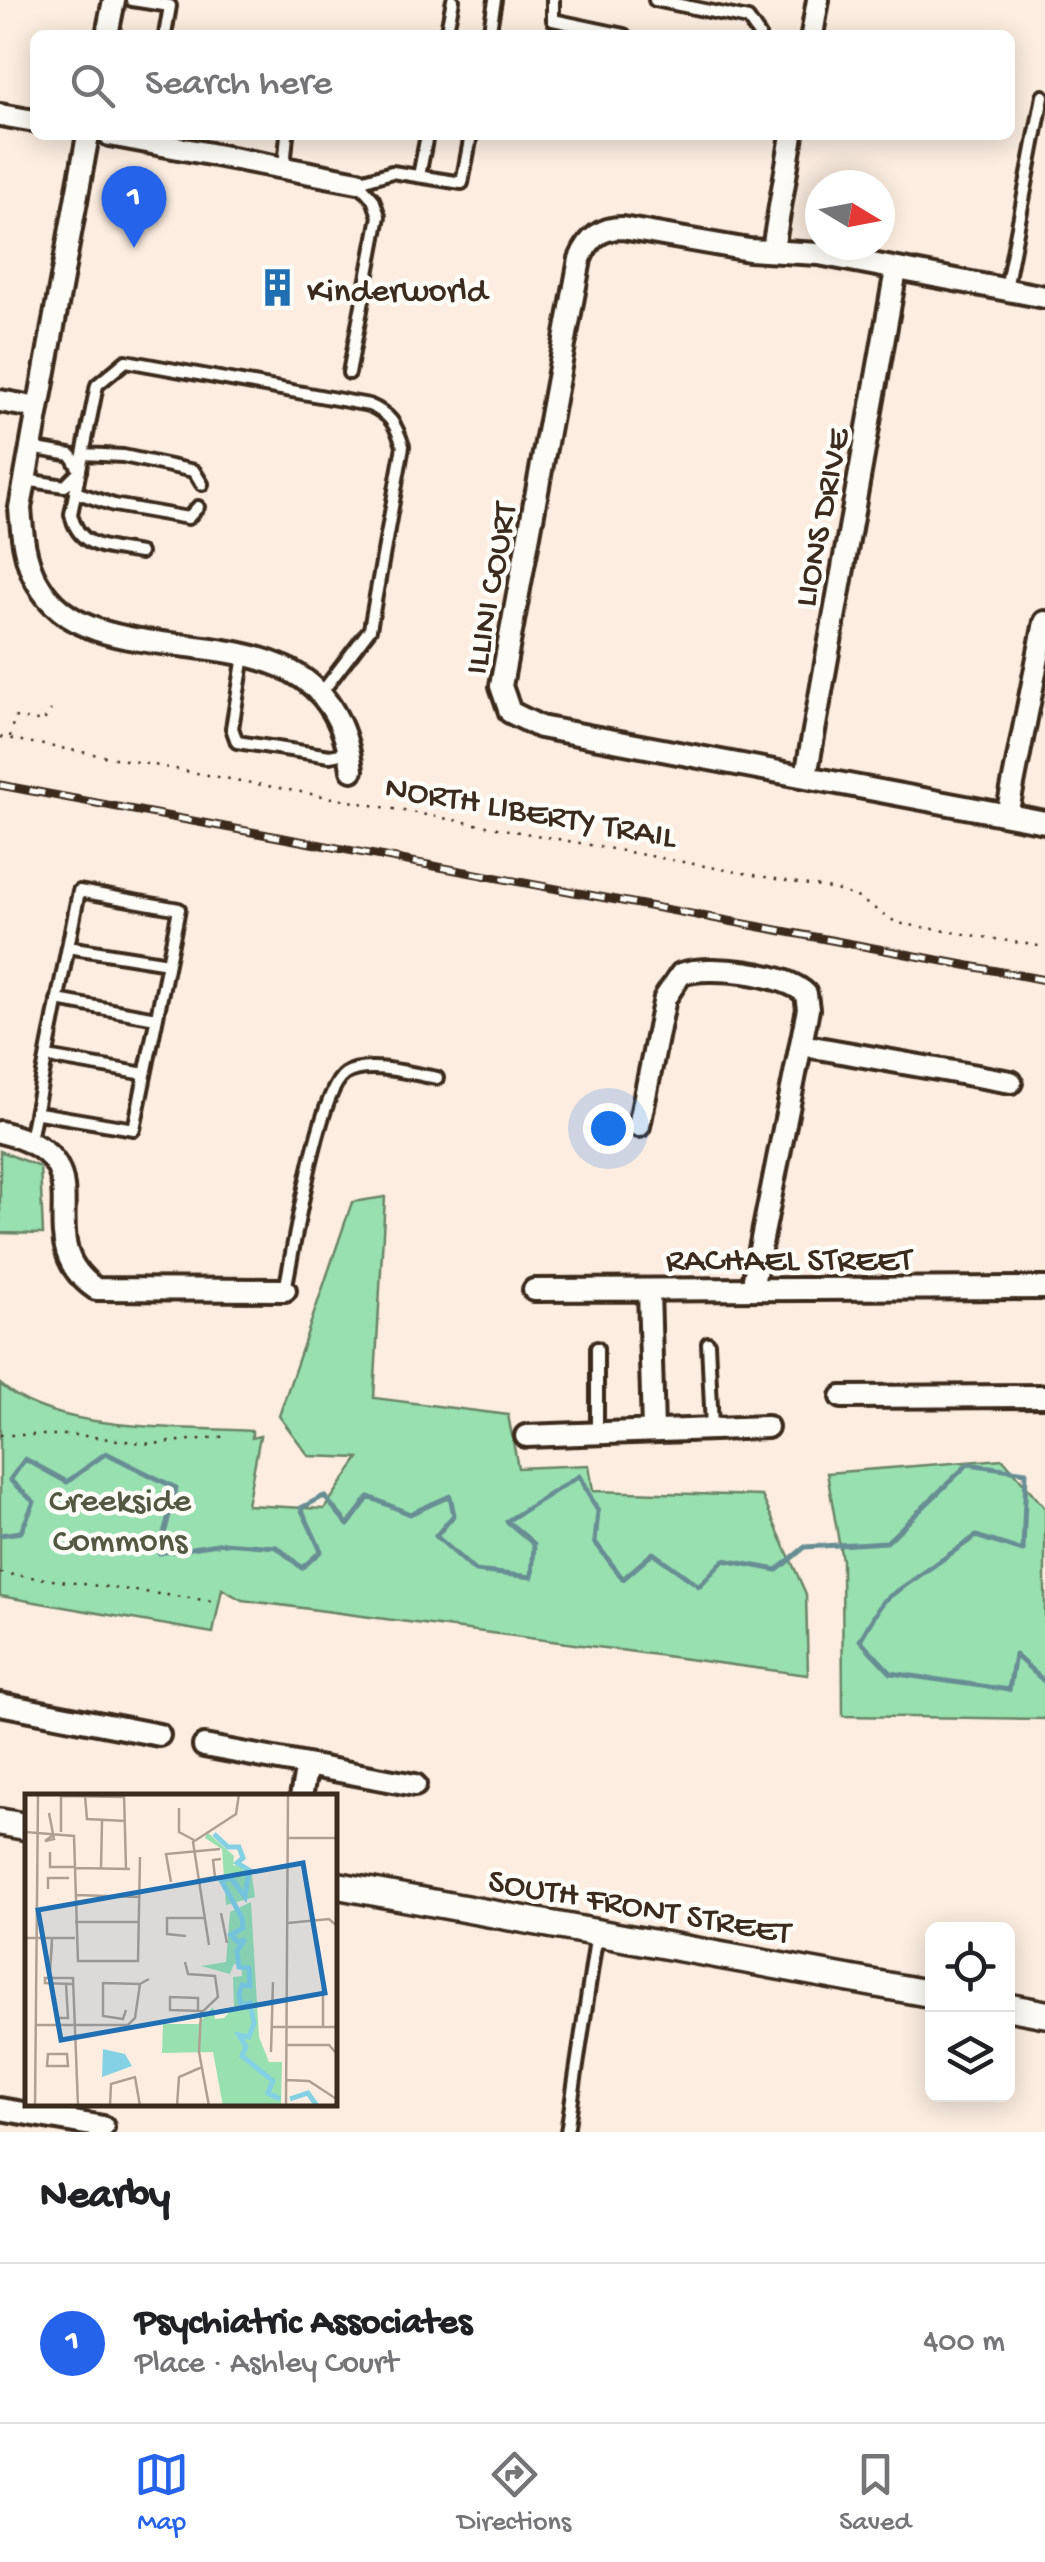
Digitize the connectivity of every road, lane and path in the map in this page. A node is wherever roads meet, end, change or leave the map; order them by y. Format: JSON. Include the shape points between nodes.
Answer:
{"nodes":[{"id":1,"x":114,"y":0,"type":"edge"},
{"id":2,"x":132,"y":0,"type":"edge"},
{"id":3,"x":453,"y":0,"type":"edge"},
{"id":4,"x":495,"y":0,"type":"edge"},
{"id":5,"x":552,"y":0,"type":"edge"},
{"id":6,"x":655,"y":0,"type":"edge"},
{"id":7,"x":818,"y":0,"type":"edge"},
{"id":8,"x":170,"y":3,"type":"edge"},
{"id":9,"x":108,"y":30,"type":"edge"},
{"id":10,"x":166,"y":30,"type":"edge"},
{"id":11,"x":447,"y":30,"type":"edge"},
{"id":12,"x":490,"y":30,"type":"edge"},
{"id":13,"x":601,"y":30,"type":"edge"},
{"id":14,"x":755,"y":30,"type":"edge"},
{"id":15,"x":813,"y":30,"type":"edge"},
{"id":16,"x":1043,"y":96,"type":"edge"},
{"id":17,"x":0,"y":114,"type":"edge"},
{"id":18,"x":30,"y":120,"type":"edge"},
{"id":19,"x":87,"y":140,"type":"edge"},
{"id":20,"x":136,"y":140,"type":"edge"},
{"id":21,"x":287,"y":140,"type":"edge"},
{"id":22,"x":426,"y":140,"type":"edge"},
{"id":23,"x":470,"y":140,"type":"edge"},
{"id":24,"x":791,"y":140,"type":"edge"},
{"id":25,"x":284,"y":168,"type":"junction"},
{"id":26,"x":419,"y":176,"type":"junction"},
{"id":27,"x":358,"y":182,"type":"junction"},
{"id":28,"x":773,"y":249,"type":"junction"},
{"id":29,"x":896,"y":270,"type":"junction"},
{"id":30,"x":1006,"y":290,"type":"junction"},
{"id":31,"x":1045,"y":297,"type":"edge"},
{"id":32,"x":349,"y":374,"type":"dead end"},
{"id":33,"x":0,"y":400,"type":"edge"},
{"id":34,"x":38,"y":408,"type":"junction"},
{"id":35,"x":31,"y":448,"type":"junction"},
{"id":36,"x":83,"y":454,"type":"junction"},
{"id":37,"x":80,"y":472,"type":"junction"},
{"id":38,"x":25,"y":480,"type":"junction"},
{"id":39,"x":202,"y":484,"type":"dead end"},
{"id":40,"x":76,"y":492,"type":"junction"},
{"id":41,"x":198,"y":507,"type":"dead end"},
{"id":42,"x":140,"y":553,"type":"dead end"},
{"id":43,"x":1045,"y":622,"type":"edge"},
{"id":44,"x":244,"y":656,"type":"junction"},
{"id":45,"x":322,"y":692,"type":"junction"},
{"id":46,"x":51,"y":710,"type":"dead end"},
{"id":47,"x":0,"y":737,"type":"edge"},
{"id":48,"x":10,"y":739,"type":"junction"},
{"id":49,"x":350,"y":761,"type":"joint"},
{"id":50,"x":806,"y":776,"type":"junction"},
{"id":51,"x":1007,"y":815,"type":"junction"},
{"id":52,"x":1045,"y":822,"type":"edge"},
{"id":53,"x":68,"y":947,"type":"junction"},
{"id":54,"x":1045,"y":947,"type":"edge"},
{"id":55,"x":168,"y":963,"type":"junction"},
{"id":56,"x":58,"y":1000,"type":"junction"},
{"id":57,"x":156,"y":1018,"type":"junction"},
{"id":58,"x":801,"y":1045,"type":"junction"},
{"id":59,"x":47,"y":1057,"type":"junction"},
{"id":60,"x":145,"y":1074,"type":"junction"},
{"id":61,"x":436,"y":1078,"type":"dead end"},
{"id":62,"x":1012,"y":1082,"type":"dead end"},
{"id":63,"x":39,"y":1113,"type":"junction"},
{"id":64,"x":639,"y":1126,"type":"dead end"},
{"id":65,"x":0,"y":1132,"type":"edge"},
{"id":66,"x":30,"y":1140,"type":"junction"},
{"id":67,"x":1045,"y":1288,"type":"edge"},
{"id":68,"x":285,"y":1290,"type":"joint"},
{"id":69,"x":534,"y":1290,"type":"dead end"},
{"id":70,"x":649,"y":1290,"type":"junction"},
{"id":71,"x":752,"y":1290,"type":"junction"},
{"id":72,"x":708,"y":1344,"type":"dead end"},
{"id":73,"x":598,"y":1348,"type":"dead end"},
{"id":74,"x":1045,"y":1396,"type":"edge"},
{"id":75,"x":842,"y":1397,"type":"dead end"},
{"id":76,"x":766,"y":1426,"type":"dead end"},
{"id":77,"x":712,"y":1428,"type":"junction"},
{"id":78,"x":653,"y":1431,"type":"junction"},
{"id":79,"x":597,"y":1433,"type":"junction"},
{"id":80,"x":0,"y":1435,"type":"edge"},
{"id":81,"x":230,"y":1436,"type":"dead end"},
{"id":82,"x":526,"y":1436,"type":"dead end"},
{"id":83,"x":0,"y":1573,"type":"edge"},
{"id":84,"x":212,"y":1601,"type":"dead end"},
{"id":85,"x":0,"y":1704,"type":"edge"},
{"id":86,"x":159,"y":1735,"type":"dead end"},
{"id":87,"x":204,"y":1746,"type":"dead end"},
{"id":88,"x":307,"y":1766,"type":"junction"},
{"id":89,"x":415,"y":1785,"type":"dead end"},
{"id":90,"x":302,"y":1794,"type":"edge"},
{"id":91,"x":0,"y":1822,"type":"edge"},
{"id":92,"x":25,"y":1826,"type":"edge"},
{"id":93,"x":338,"y":1886,"type":"edge"},
{"id":94,"x":598,"y":1932,"type":"junction"},
{"id":95,"x":925,"y":1993,"type":"edge"},
{"id":96,"x":1015,"y":2008,"type":"edge"},
{"id":97,"x":1045,"y":2014,"type":"edge"},
{"id":98,"x":0,"y":2109,"type":"edge"},
{"id":99,"x":103,"y":2127,"type":"dead end"},
{"id":100,"x":567,"y":2132,"type":"edge"}],
"edges":[{"from":1,"to":9,"type":"street"},
{"from":2,"to":8,"type":"lane"},
{"from":3,"to":11,"type":"lane"},
{"from":4,"to":12,"type":"lane"},
{"from":5,"to":13,"type":"lane","via":[[554,20]]},
{"from":6,"to":14,"type":"lane","via":[[748,19]]},
{"from":7,"to":15,"type":"street"},
{"from":8,"to":10,"type":"lane"},
{"from":16,"to":30,"type":"lane"},
{"from":17,"to":18,"type":"street"},
{"from":19,"to":34,"type":"street"},
{"from":20,"to":25,"type":"street"},
{"from":21,"to":25,"type":"lane"},
{"from":22,"to":26,"type":"lane"},
{"from":23,"to":26,"type":"lane","via":[[462,184]]},
{"from":24,"to":28,"type":"street"},
{"from":25,"to":27,"type":"street"},
{"from":26,"to":27,"type":"lane","via":[[392,172]]},
{"from":27,"to":32,"type":"lane","via":[[379,216]]},
{"from":28,"to":29,"type":"street"},
{"from":28,"to":50,"type":"street","name":"ILLINI COURT","via":[[622,228],[601,231],[585,246],[501,686],[510,712],[524,722]]},
{"from":29,"to":30,"type":"street"},
{"from":29,"to":50,"type":"street","name":"LIONS DRIVE"},
{"from":30,"to":31,"type":"street"},
{"from":33,"to":34,"type":"street"},
{"from":34,"to":35,"type":"street"},
{"from":35,"to":37,"type":"lane","via":[[71,456]]},
{"from":35,"to":38,"type":"street"},
{"from":36,"to":37,"type":"lane"},
{"from":36,"to":39,"type":"lane","via":[[194,471]]},
{"from":36,"to":45,"type":"lane","via":[[97,384],[126,361],[386,412],[403,446],[370,629]]},
{"from":37,"to":38,"type":"lane","via":[[66,486]]},
{"from":37,"to":40,"type":"lane"},
{"from":38,"to":44,"type":"street","via":[[23,546],[38,584],[65,613],[102,630]]},
{"from":40,"to":41,"type":"lane","via":[[188,518]]},
{"from":40,"to":42,"type":"lane","via":[[71,514],[86,543]]},
{"from":43,"to":51,"type":"street"},
{"from":44,"to":45,"type":"street","via":[[292,672]]},
{"from":44,"to":49,"type":"lane","via":[[232,728],[237,742]]},
{"from":45,"to":49,"type":"street","via":[[343,723]]},
{"from":46,"to":48,"type":"path","via":[[43,722],[14,717]]},
{"from":47,"to":48,"type":"path","name":"NORTH LIBERTY TRAIL"},
{"from":48,"to":54,"type":"path","name":"NORTH LIBERTY TRAIL","via":[[836,890],[897,923]]},
{"from":50,"to":51,"type":"street","name":"ILLINI COURT"},
{"from":51,"to":52,"type":"street","name":"ILLINI COURT"},
{"from":53,"to":55,"type":"lane"},
{"from":53,"to":55,"type":"lane","via":[[78,891],[179,908]]},
{"from":53,"to":56,"type":"lane"},
{"from":55,"to":57,"type":"lane"},
{"from":56,"to":57,"type":"lane"},
{"from":56,"to":59,"type":"lane"},
{"from":57,"to":60,"type":"lane"},
{"from":58,"to":62,"type":"street"},
{"from":58,"to":64,"type":"street","via":[[808,1009],[798,986],[710,968],[681,974],[665,998]]},
{"from":58,"to":71,"type":"street"},
{"from":59,"to":60,"type":"lane"},
{"from":59,"to":63,"type":"lane"},
{"from":60,"to":63,"type":"lane","via":[[134,1130]]},
{"from":61,"to":68,"type":"lane","via":[[357,1070],[336,1083]]},
{"from":63,"to":66,"type":"lane"},
{"from":65,"to":66,"type":"street"},
{"from":66,"to":68,"type":"street","via":[[59,1167],[63,1248],[80,1278],[96,1289]]},
{"from":67,"to":71,"type":"street","name":"RACHAEL STREET"},
{"from":69,"to":70,"type":"street","name":"RACHAEL STREET"},
{"from":70,"to":71,"type":"street","name":"RACHAEL STREET"},
{"from":70,"to":78,"type":"street"},
{"from":72,"to":77,"type":"lane"},
{"from":73,"to":79,"type":"lane"},
{"from":74,"to":75,"type":"street"},
{"from":76,"to":77,"type":"street"},
{"from":77,"to":78,"type":"street"},
{"from":78,"to":79,"type":"street"},
{"from":79,"to":82,"type":"street"},
{"from":80,"to":81,"type":"path","via":[[77,1434],[151,1444]]},
{"from":83,"to":84,"type":"path"},
{"from":85,"to":86,"type":"street"},
{"from":87,"to":88,"type":"street"},
{"from":88,"to":89,"type":"street"},
{"from":88,"to":90,"type":"street"},
{"from":91,"to":92,"type":"street"},
{"from":93,"to":94,"type":"street","name":"SOUTH FRONT STREET"},
{"from":94,"to":95,"type":"street","name":"SOUTH FRONT STREET"},
{"from":94,"to":100,"type":"lane"},
{"from":96,"to":97,"type":"street"},
{"from":98,"to":99,"type":"street"}]}
